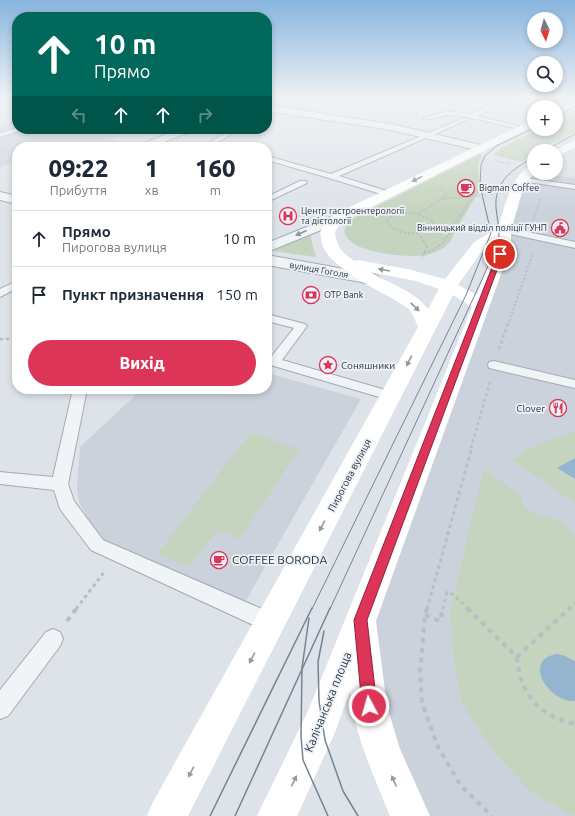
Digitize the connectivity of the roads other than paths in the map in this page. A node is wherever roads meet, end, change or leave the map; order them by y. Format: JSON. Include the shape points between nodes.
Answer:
{"nodes":[{"id":1,"x":168,"y":137,"type":"edge"},
{"id":2,"x":421,"y":137,"type":"edge"},
{"id":3,"x":435,"y":137,"type":"edge"},
{"id":4,"x":504,"y":137,"type":"edge"},
{"id":5,"x":156,"y":142,"type":"edge"},
{"id":6,"x":575,"y":143,"type":"edge"},
{"id":7,"x":481,"y":148,"type":"junction"},
{"id":8,"x":563,"y":150,"type":"edge"},
{"id":9,"x":272,"y":159,"type":"edge"},
{"id":10,"x":527,"y":174,"type":"edge"},
{"id":11,"x":332,"y":176,"type":"junction"},
{"id":12,"x":522,"y":179,"type":"junction"},
{"id":13,"x":303,"y":183,"type":"dead end"},
{"id":14,"x":575,"y":187,"type":"edge"},
{"id":15,"x":386,"y":194,"type":"junction"},
{"id":16,"x":0,"y":196,"type":"edge"},
{"id":17,"x":272,"y":198,"type":"edge"},
{"id":18,"x":12,"y":199,"type":"edge"},
{"id":19,"x":336,"y":220,"type":"junction"},
{"id":20,"x":504,"y":230,"type":"junction"},
{"id":21,"x":575,"y":245,"type":"edge"},
{"id":22,"x":272,"y":246,"type":"edge"},
{"id":23,"x":272,"y":254,"type":"edge"},
{"id":24,"x":272,"y":261,"type":"edge"},
{"id":25,"x":344,"y":263,"type":"junction"},
{"id":26,"x":460,"y":269,"type":"junction"},
{"id":27,"x":423,"y":276,"type":"junction"},
{"id":28,"x":492,"y":277,"type":"junction"},
{"id":29,"x":372,"y":279,"type":"junction"},
{"id":30,"x":449,"y":286,"type":"junction"},
{"id":31,"x":12,"y":287,"type":"edge"},
{"id":32,"x":0,"y":294,"type":"edge"},
{"id":33,"x":480,"y":304,"type":"junction"},
{"id":34,"x":272,"y":318,"type":"edge"},
{"id":35,"x":426,"y":326,"type":"junction"},
{"id":36,"x":272,"y":359,"type":"edge"},
{"id":37,"x":272,"y":362,"type":"edge"},
{"id":38,"x":494,"y":365,"type":"road end"},
{"id":39,"x":575,"y":384,"type":"edge"},
{"id":40,"x":79,"y":394,"type":"edge"},
{"id":41,"x":391,"y":396,"type":"junction"},
{"id":42,"x":0,"y":478,"type":"edge"},
{"id":43,"x":60,"y":484,"type":"junction"},
{"id":44,"x":361,"y":620,"type":"junction"},
{"id":45,"x":271,"y":623,"type":"junction"},
{"id":46,"x":53,"y":639,"type":"road end"},
{"id":47,"x":0,"y":708,"type":"edge"},
{"id":48,"x":170,"y":813,"type":"edge"},
{"id":49,"x":277,"y":816,"type":"edge"},
{"id":50,"x":410,"y":816,"type":"edge"}],
"edges":[{"from":1,"to":5,"type":"street"},
{"from":2,"to":11,"type":"lane"},
{"from":3,"to":7,"type":"street"},
{"from":4,"to":7,"type":"main road"},
{"from":6,"to":8,"type":"main road"},
{"from":7,"to":15,"type":"main road","one_way":true},
{"from":9,"to":11,"type":"lane"},
{"from":10,"to":12,"type":"main road"},
{"from":11,"to":15,"type":"lane"},
{"from":12,"to":14,"type":"lane"},
{"from":12,"to":20,"type":"main road","via":[[516,189]]},
{"from":13,"to":17,"type":"lane"},
{"from":15,"to":19,"type":"main road"},
{"from":16,"to":18,"type":"street"},
{"from":19,"to":22,"type":"street","one_way":true},
{"from":19,"to":25,"type":"main road","via":[[327,230],[326,237],[328,245]]},
{"from":20,"to":21,"type":"lane"},
{"from":20,"to":26,"type":"main road","name":"Пирогова вулиця","via":[[479,245]]},
{"from":20,"to":28,"type":"main road","via":[[504,242]]},
{"from":23,"to":25,"type":"street","name":"вулиця Гоголя"},
{"from":24,"to":29,"type":"street","name":"вулиця Гоголя"},
{"from":27,"to":25,"type":"main road","one_way":true},
{"from":25,"to":29,"type":"main road"},
{"from":26,"to":27,"type":"main road"},
{"from":26,"to":30,"type":"main road","name":"Пирогова вулиця"},
{"from":27,"to":30,"type":"main road"},
{"from":28,"to":30,"type":"main road"},
{"from":28,"to":33,"type":"main road"},
{"from":29,"to":30,"type":"main road","via":[[417,288]]},
{"from":29,"to":35,"type":"main road","one_way":true,"via":[[414,305],[424,316]]},
{"from":30,"to":33,"type":"main road"},
{"from":30,"to":35,"type":"main road","name":"Пирогова вулиця"},
{"from":31,"to":32,"type":"lane"},
{"from":33,"to":44,"type":"main road"},
{"from":34,"to":36,"type":"lane","via":[[301,326]]},
{"from":35,"to":41,"type":"main road","name":"Пирогова вулиця","one_way":true},
{"from":37,"to":41,"type":"lane"},
{"from":38,"to":39,"type":"lane"},
{"from":40,"to":43,"type":"lane"},
{"from":41,"to":45,"type":"main road","name":"Пирогова вулиця","one_way":true},
{"from":42,"to":43,"type":"lane"},
{"from":43,"to":45,"type":"lane","via":[[66,504],[97,545]]},
{"from":49,"to":44,"type":"main road","name":"Калічанська площа","one_way":true,"via":[[321,722]]},
{"from":50,"to":44,"type":"main road","name":"Калічанська площа","one_way":true,"via":[[383,753],[369,706]]},
{"from":45,"to":48,"type":"main road","one_way":true},
{"from":46,"to":47,"type":"lane"}]}
